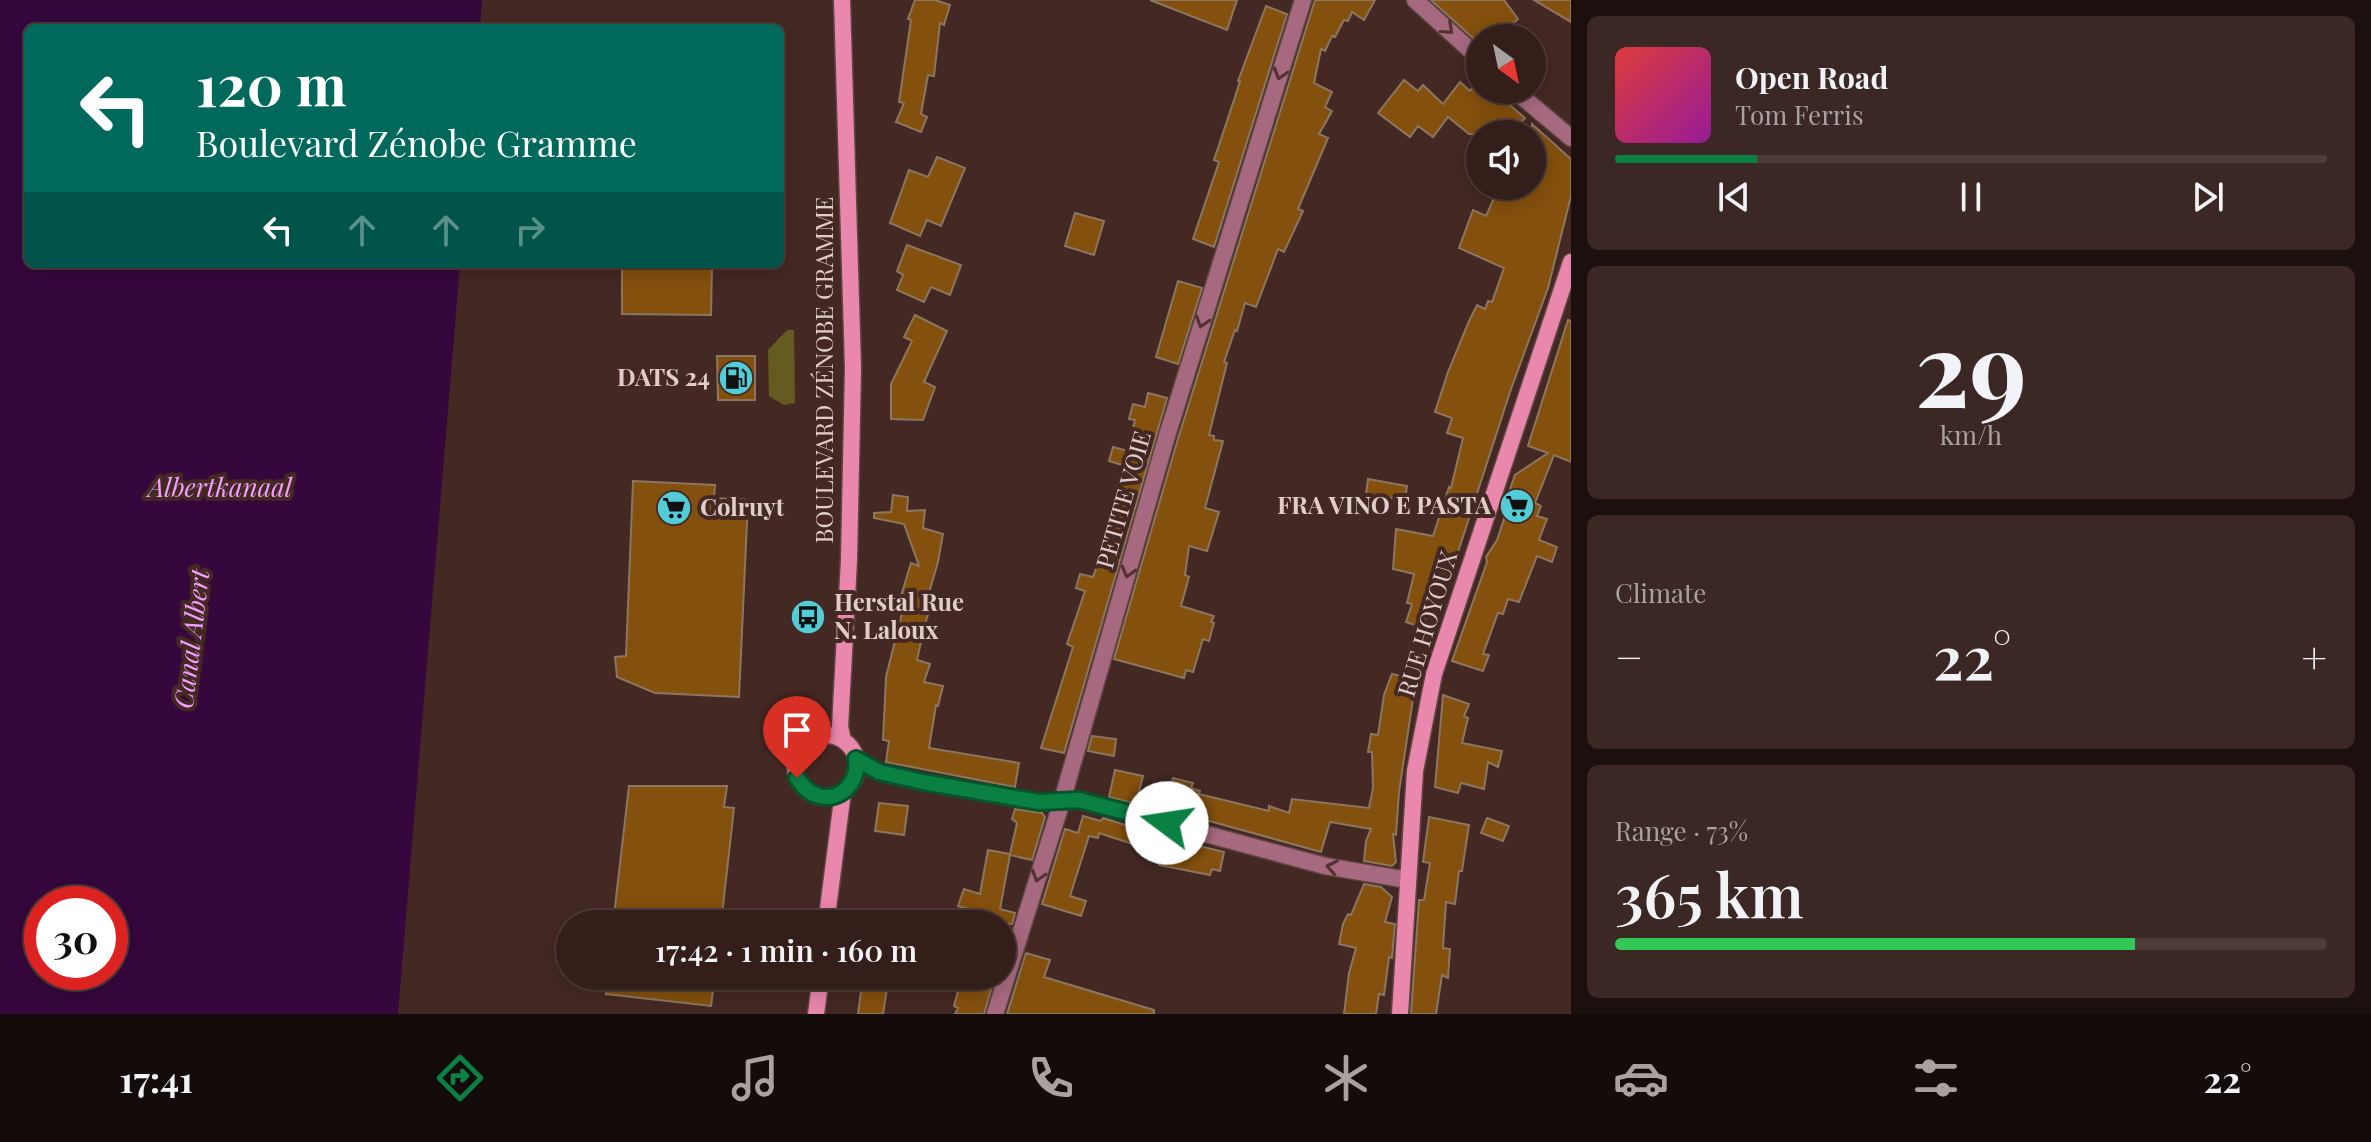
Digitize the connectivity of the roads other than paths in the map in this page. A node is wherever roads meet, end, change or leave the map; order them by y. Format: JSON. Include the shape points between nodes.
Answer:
{"nodes":[{"id":1,"x":842,"y":0,"type":"edge"},
{"id":2,"x":1303,"y":0,"type":"edge"},
{"id":3,"x":1415,"y":0,"type":"edge"},
{"id":4,"x":1466,"y":46,"type":"edge"},
{"id":5,"x":1531,"y":104,"type":"edge"},
{"id":6,"x":1571,"y":138,"type":"edge"},
{"id":7,"x":1571,"y":262,"type":"edge"},
{"id":8,"x":843,"y":740,"type":"junction"},
{"id":9,"x":856,"y":759,"type":"junction"},
{"id":10,"x":843,"y":792,"type":"junction"},
{"id":11,"x":1062,"y":801,"type":"junction"},
{"id":12,"x":1408,"y":880,"type":"junction"},
{"id":13,"x":828,"y":910,"type":"edge"},
{"id":14,"x":819,"y":990,"type":"edge"},
{"id":15,"x":816,"y":1014,"type":"edge"},
{"id":16,"x":995,"y":1014,"type":"edge"},
{"id":17,"x":1400,"y":1014,"type":"edge"}],
"edges":[{"from":1,"to":8,"type":"main road","name":"BOULEVARD ZÉNOBE GRAMME","via":[[853,368]]},
{"from":2,"to":11,"type":"street","name":"PETITE VOIE","one_way":true,"via":[[1166,439]]},
{"from":3,"to":4,"type":"street","one_way":true},
{"from":5,"to":6,"type":"street"},
{"from":7,"to":12,"type":"main road","name":"RUE HOYOUX","via":[[1434,674],[1415,771]]},
{"from":8,"to":9,"type":"main road"},
{"from":8,"to":10,"type":"main road","via":[[827,735],[810,739],[800,748],[795,767],[805,789],[816,795]]},
{"from":9,"to":10,"type":"main road","via":[[854,780]]},
{"from":9,"to":11,"type":"street","via":[[879,772],[923,782],[1039,802]]},
{"from":10,"to":13,"type":"main road"},
{"from":12,"to":11,"type":"street","one_way":true,"via":[[1325,866],[1079,800]]},
{"from":11,"to":16,"type":"street","name":"PETITE VOIE","one_way":true},
{"from":12,"to":17,"type":"main road","name":"RUE HOYOUX"},
{"from":14,"to":15,"type":"main road"}]}
